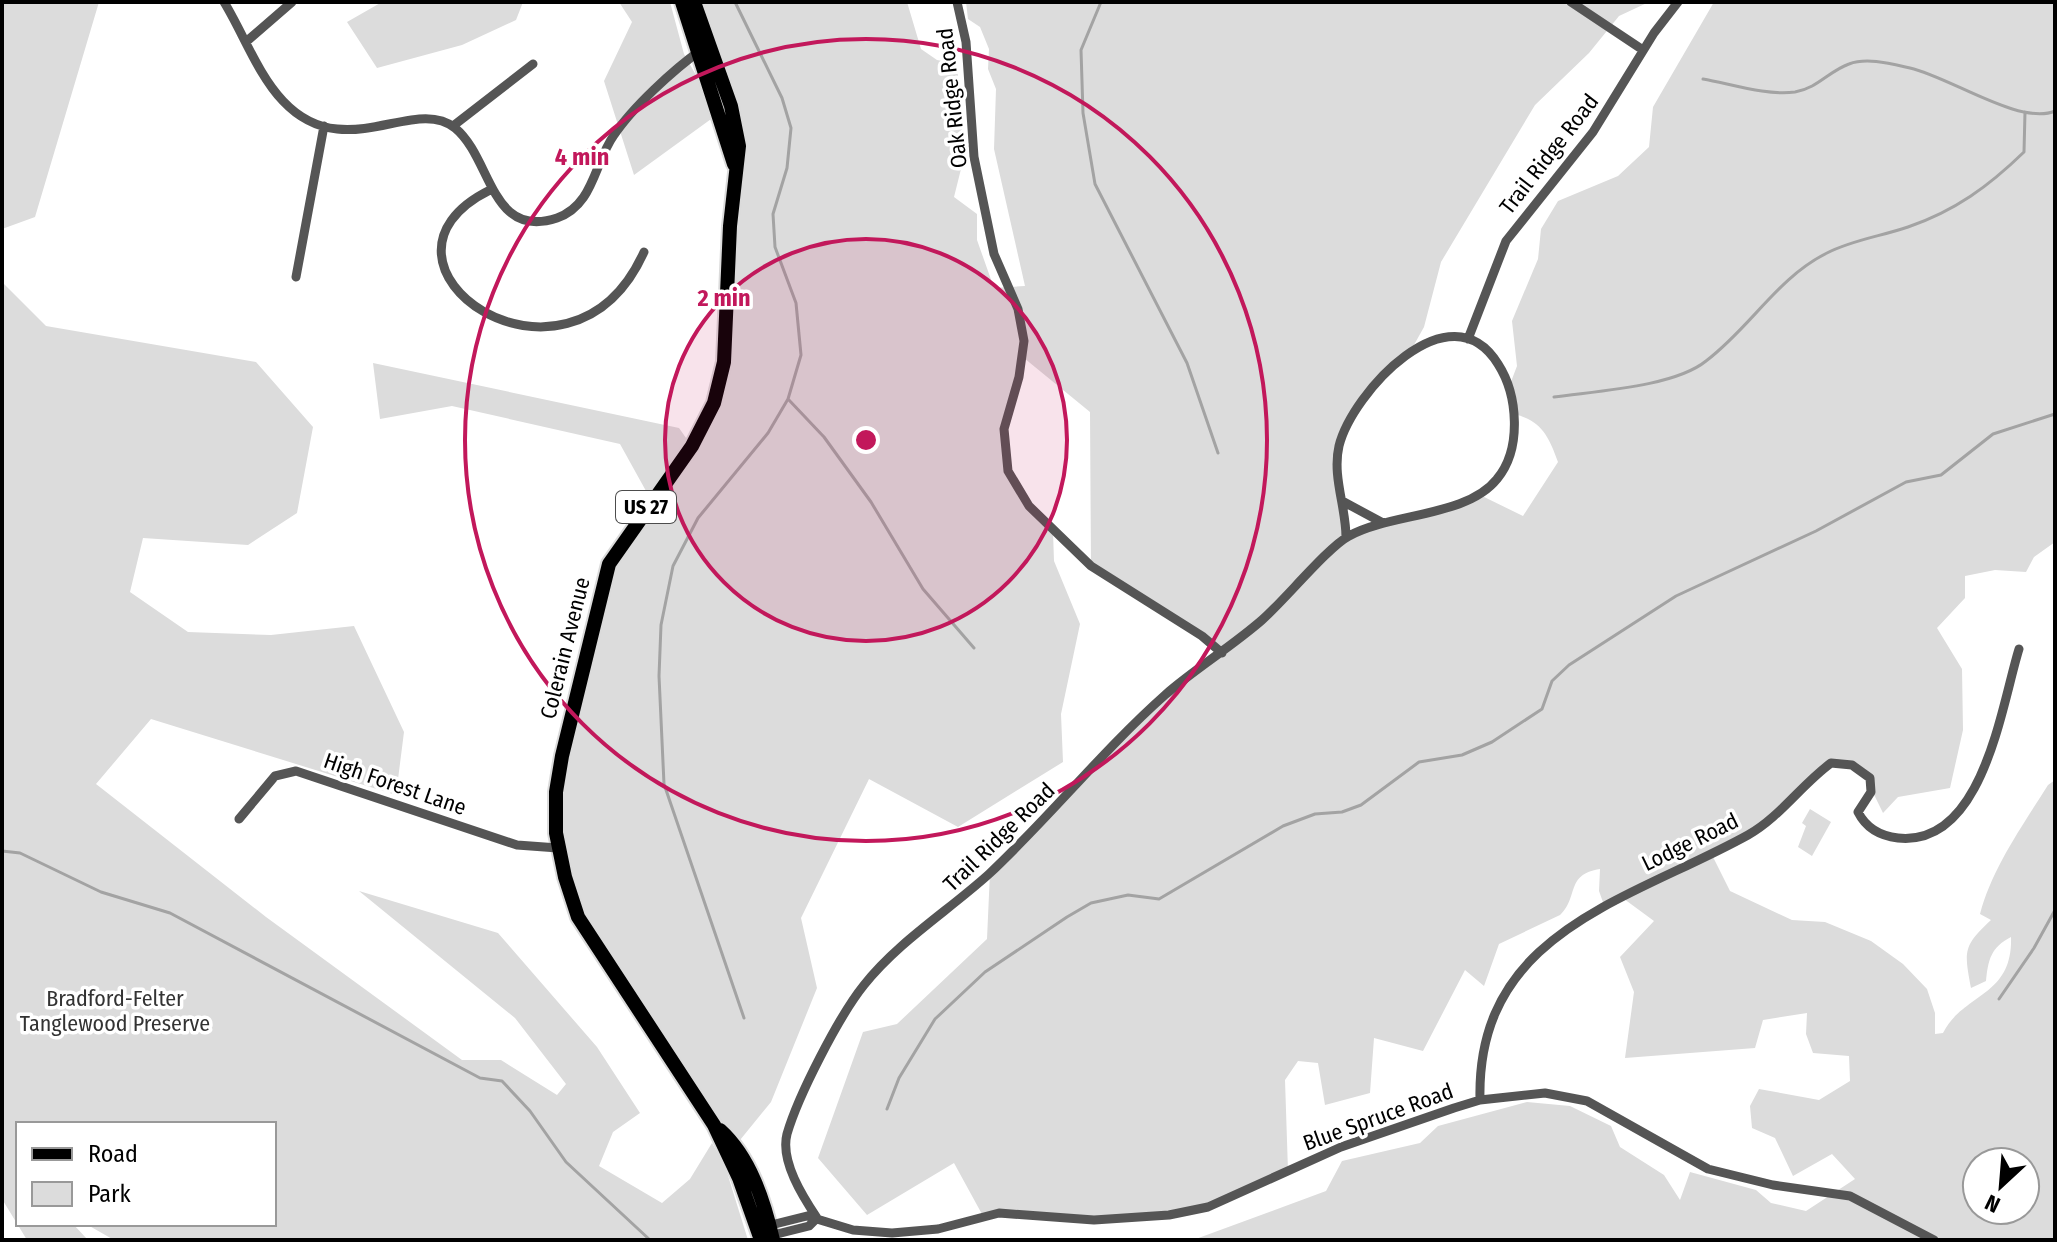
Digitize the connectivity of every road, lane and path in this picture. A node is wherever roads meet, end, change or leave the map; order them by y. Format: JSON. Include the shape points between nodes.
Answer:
{"nodes":[{"id":1,"x":224,"y":2,"type":"edge"},
{"id":2,"x":292,"y":2,"type":"edge"},
{"id":3,"x":682,"y":2,"type":"edge"},
{"id":4,"x":694,"y":2,"type":"edge"},
{"id":5,"x":957,"y":2,"type":"edge"},
{"id":6,"x":1571,"y":2,"type":"edge"},
{"id":7,"x":1678,"y":2,"type":"edge"},
{"id":8,"x":247,"y":41,"type":"junction"},
{"id":9,"x":704,"y":48,"type":"junction"},
{"id":10,"x":1643,"y":50,"type":"junction"},
{"id":11,"x":533,"y":64,"type":"dead end"},
{"id":12,"x":324,"y":126,"type":"junction"},
{"id":13,"x":453,"y":126,"type":"junction"},
{"id":14,"x":490,"y":190,"type":"junction"},
{"id":15,"x":644,"y":252,"type":"dead end"},
{"id":16,"x":296,"y":277,"type":"dead end"},
{"id":17,"x":1468,"y":339,"type":"junction"},
{"id":18,"x":1344,"y":502,"type":"junction"},
{"id":19,"x":1383,"y":523,"type":"junction"},
{"id":20,"x":1346,"y":537,"type":"junction"},
{"id":21,"x":2019,"y":649,"type":"dead end"},
{"id":22,"x":1222,"y":653,"type":"junction"},
{"id":23,"x":239,"y":819,"type":"dead end"},
{"id":24,"x":558,"y":848,"type":"junction"},
{"id":25,"x":1480,"y":1100,"type":"junction"},
{"id":26,"x":805,"y":1200,"type":"junction"},
{"id":27,"x":817,"y":1218,"type":"junction"},
{"id":28,"x":793,"y":1219,"type":"junction"},
{"id":29,"x":938,"y":1229,"type":"junction"},
{"id":30,"x":766,"y":1235,"type":"edge"},
{"id":31,"x":942,"y":1240,"type":"edge"},
{"id":32,"x":1934,"y":1240,"type":"edge"}],
"edges":[{"from":1,"to":8,"type":"street"},
{"from":2,"to":8,"type":"street"},
{"from":3,"to":9,"type":"main road","name":"Colerain Avenue","number":"US 27"},
{"from":4,"to":9,"type":"main road","name":"Colerain Avenue","number":"US 27"},
{"from":5,"to":22,"type":"street","name":"Oak Ridge Road","via":[[966,42],[974,157],[994,254],[1018,309],[1024,341],[1004,429],[1008,471],[1021,497],[1074,552]]},
{"from":6,"to":10,"type":"street"},
{"from":7,"to":10,"type":"street","name":"Trail Ridge Road"},
{"from":8,"to":12,"type":"street","via":[[283,101]]},
{"from":9,"to":14,"type":"street","via":[[614,135],[585,197],[568,213],[546,220],[523,219],[503,208]]},
{"from":9,"to":24,"type":"main road","name":"Colerain Avenue","number":"US 27","via":[[736,121],[739,146],[721,381],[692,446],[609,564],[562,756],[556,792]]},
{"from":10,"to":17,"type":"street","name":"Trail Ridge Road","via":[[1593,132],[1506,241]]},
{"from":11,"to":13,"type":"street"},
{"from":12,"to":13,"type":"street","via":[[362,131],[417,119]]},
{"from":12,"to":16,"type":"street"},
{"from":13,"to":14,"type":"street","via":[[479,156]]},
{"from":14,"to":15,"type":"street","via":[[458,209],[442,250],[455,287],[492,318],[523,327],[544,326],[591,312],[621,290]]},
{"from":17,"to":18,"type":"street","via":[[1453,336],[1423,343],[1387,373],[1360,407],[1336,464]]},
{"from":17,"to":19,"type":"street","name":"Trail Ridge Road","via":[[1493,356],[1509,387],[1513,430],[1501,472],[1468,499]]},
{"from":18,"to":19,"type":"street"},
{"from":18,"to":20,"type":"street"},
{"from":19,"to":20,"type":"street","name":"Trail Ridge Road"},
{"from":20,"to":22,"type":"street","name":"Trail Ridge Road"},
{"from":21,"to":25,"type":"street","name":"Lodge Road","via":[[1983,771],[1968,801],[1948,821],[1920,836],[1881,834],[1858,812],[1871,792],[1870,778],[1852,765],[1831,763],[1746,836],[1585,914],[1541,947],[1512,983],[1495,1019],[1482,1063]]},
{"from":22,"to":26,"type":"street","name":"Trail Ridge Road","via":[[1166,695],[990,872],[867,981],[841,1019],[788,1132],[789,1160]]},
{"from":23,"to":24,"type":"street","name":"High Forest Lane","via":[[275,776],[296,771],[517,845]]},
{"from":24,"to":30,"type":"main road","name":"Colerain Avenue","number":"US 27","via":[[588,935],[750,1171]]},
{"from":25,"to":29,"type":"street","name":"Blue Spruce Road","via":[[1341,1147],[1192,1211],[1094,1220],[999,1213]]},
{"from":25,"to":32,"type":"street","name":"Blue Spruce Road","via":[[1545,1093],[1587,1101],[1691,1162],[1740,1178],[1850,1196]]},
{"from":26,"to":27,"type":"street","name":"Trail Ridge Road"},
{"from":26,"to":28,"type":"street"},
{"from":27,"to":28,"type":"street","name":"Blue Spruce Road"},
{"from":27,"to":29,"type":"street","name":"Blue Spruce Road","via":[[872,1233]]},
{"from":27,"to":30,"type":"street","via":[[809,1226]]},
{"from":28,"to":30,"type":"street","name":"Blue Spruce Road"},
{"from":29,"to":31,"type":"street"}]}
